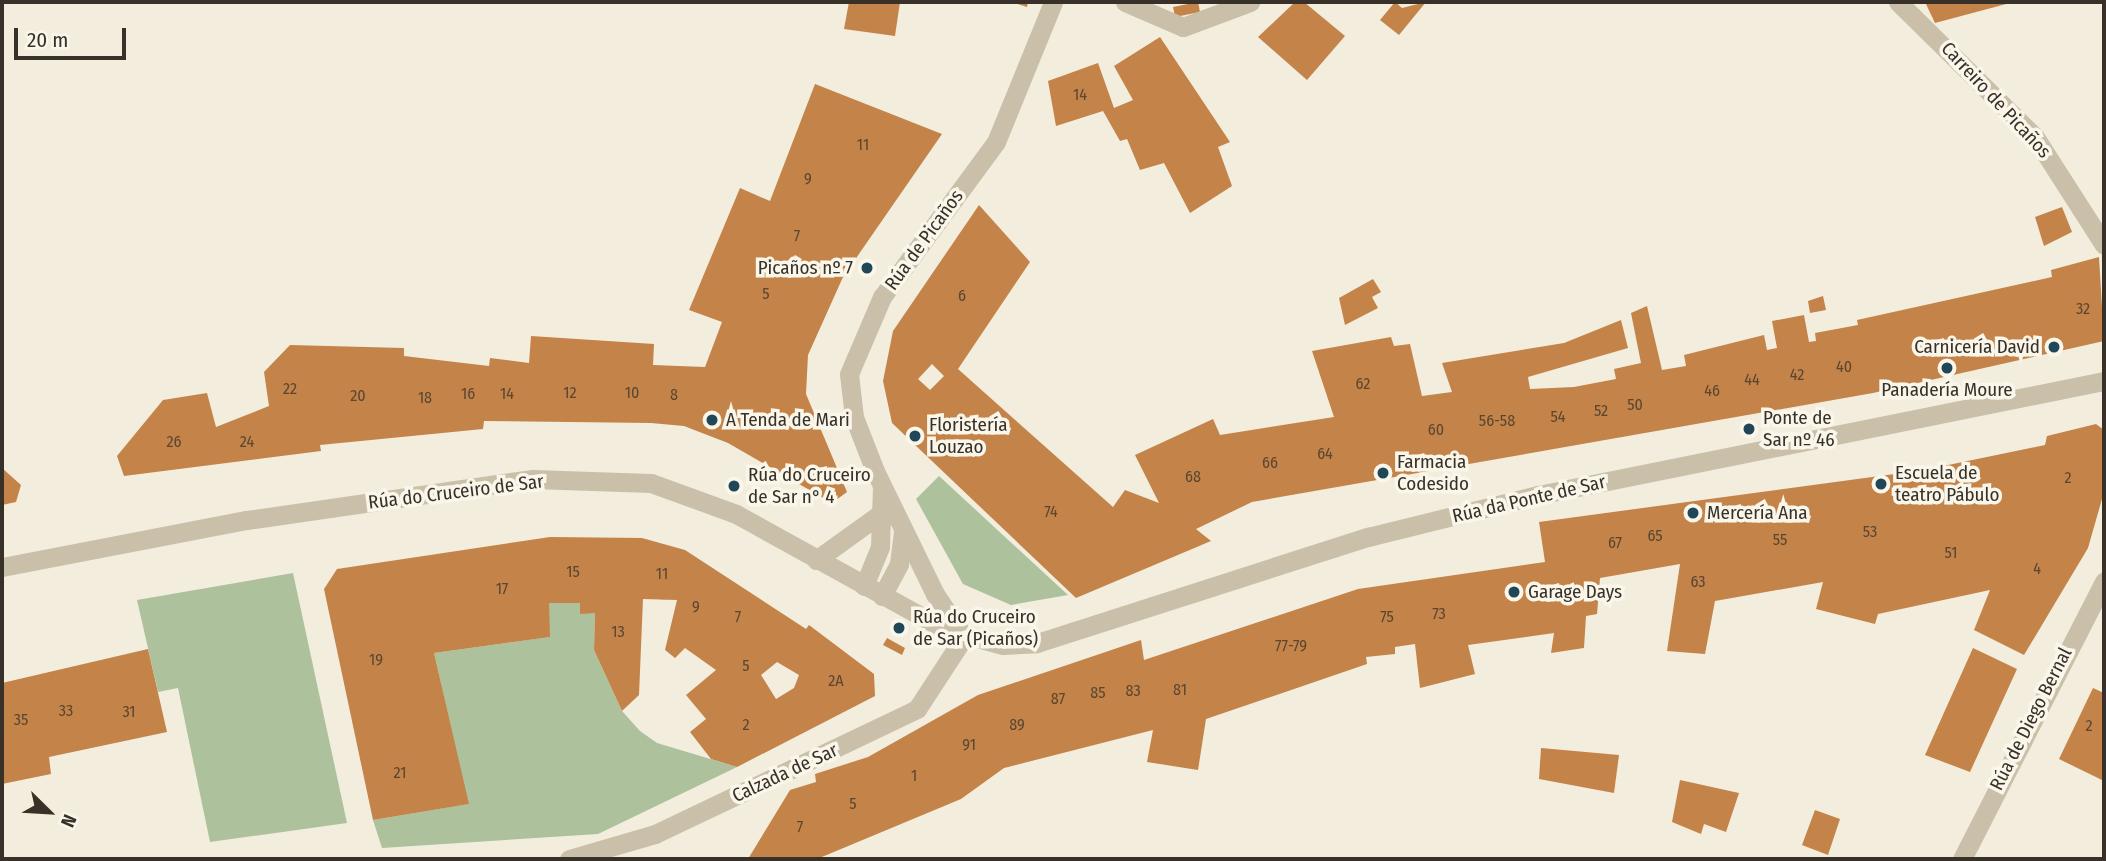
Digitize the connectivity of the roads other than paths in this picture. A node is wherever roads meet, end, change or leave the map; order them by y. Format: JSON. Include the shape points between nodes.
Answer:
{"nodes":[{"id":1,"x":1053,"y":2,"type":"edge"},
{"id":2,"x":1125,"y":2,"type":"edge"},
{"id":3,"x":1250,"y":2,"type":"edge"},
{"id":4,"x":1898,"y":2,"type":"edge"},
{"id":5,"x":2104,"y":245,"type":"edge"},
{"id":6,"x":2104,"y":381,"type":"edge"},
{"id":7,"x":882,"y":486,"type":"junction"},
{"id":8,"x":880,"y":514,"type":"junction"},
{"id":9,"x":903,"y":526,"type":"junction"},
{"id":10,"x":816,"y":560,"type":"junction"},
{"id":11,"x":2,"y":567,"type":"edge"},
{"id":12,"x":2104,"y":581,"type":"edge"},
{"id":13,"x":864,"y":586,"type":"junction"},
{"id":14,"x":882,"y":596,"type":"junction"},
{"id":15,"x":964,"y":636,"type":"junction"},
{"id":16,"x":569,"y":859,"type":"edge"},
{"id":17,"x":1962,"y":859,"type":"edge"}],
"edges":[{"from":1,"to":7,"type":"street","name":"Rúa de Picaños","via":[[996,142],[882,297],[854,352],[849,395]]},
{"from":2,"to":3,"type":"street","via":[[1183,27]]},
{"from":4,"to":5,"type":"street","name":"Carreiro de Picaños","via":[[2035,137]]},
{"from":6,"to":15,"type":"street","name":"Rúa da Ponte de Sar","via":[[1538,495],[1368,537],[1037,643]]},
{"from":7,"to":8,"type":"street","name":"Rúa de Picaños"},
{"from":7,"to":9,"type":"street","name":"Rúa de Picaños"},
{"from":8,"to":10,"type":"street"},
{"from":8,"to":13,"type":"street","name":"Rúa de Picaños","via":[[880,547]]},
{"from":9,"to":14,"type":"street","via":[[899,564]]},
{"from":9,"to":15,"type":"street","name":"Rúa de Picaños","via":[[934,594]]},
{"from":10,"to":11,"type":"street","name":"Rúa do Cruceiro de Sar","via":[[736,514],[651,483],[533,479],[247,520]]},
{"from":10,"to":13,"type":"street","name":"Rúa do Cruceiro de Sar"},
{"from":12,"to":17,"type":"street","name":"Rúa de Diego Bernal"},
{"from":13,"to":14,"type":"street","name":"Rúa do Cruceiro de Sar"},
{"from":14,"to":15,"type":"street","name":"Rúa do Cruceiro de Sar"},
{"from":15,"to":16,"type":"street","name":"Calzada de Sar","via":[[917,709],[655,834]]}]}
